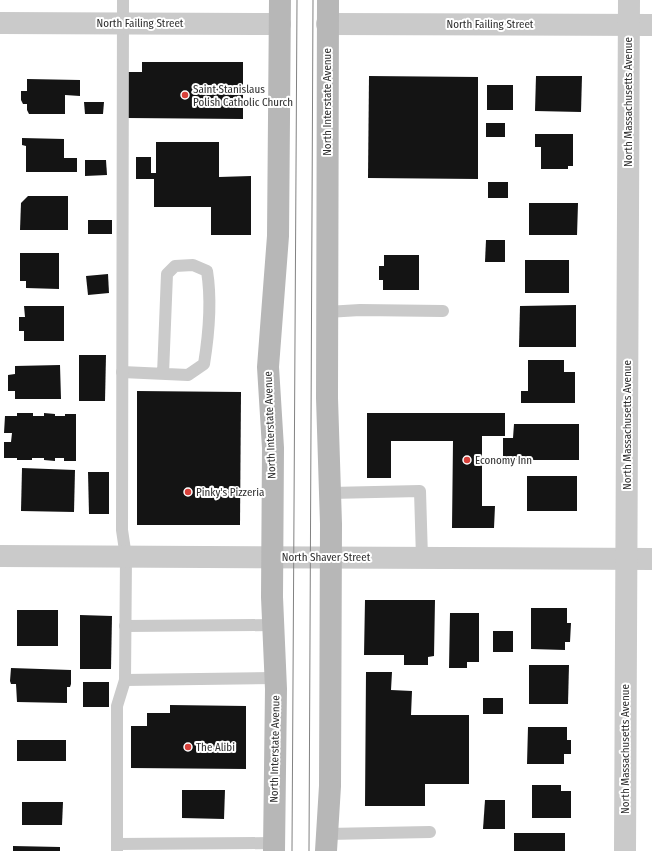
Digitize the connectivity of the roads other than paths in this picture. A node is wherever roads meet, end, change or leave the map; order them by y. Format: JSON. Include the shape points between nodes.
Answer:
{"nodes":[{"id":1,"x":123,"y":0,"type":"edge"},
{"id":2,"x":280,"y":0,"type":"edge"},
{"id":3,"x":328,"y":0,"type":"edge"},
{"id":4,"x":629,"y":0,"type":"edge"},
{"id":5,"x":0,"y":23,"type":"edge"},
{"id":6,"x":123,"y":23,"type":"junction"},
{"id":7,"x":280,"y":24,"type":"junction"},
{"id":8,"x":327,"y":24,"type":"junction"},
{"id":9,"x":629,"y":24,"type":"junction"},
{"id":10,"x":652,"y":25,"type":"edge"},
{"id":11,"x":443,"y":311,"type":"dead end"},
{"id":12,"x":327,"y":312,"type":"junction"},
{"id":13,"x":122,"y":372,"type":"junction"},
{"id":14,"x":163,"y":374,"type":"junction"},
{"id":15,"x":330,"y":493,"type":"junction"},
{"id":16,"x":0,"y":556,"type":"edge"},
{"id":17,"x":126,"y":557,"type":"junction"},
{"id":18,"x":272,"y":557,"type":"junction"},
{"id":19,"x":331,"y":557,"type":"junction"},
{"id":20,"x":422,"y":558,"type":"junction"},
{"id":21,"x":626,"y":558,"type":"junction"},
{"id":22,"x":652,"y":558,"type":"edge"},
{"id":23,"x":273,"y":625,"type":"junction"},
{"id":24,"x":125,"y":626,"type":"junction"},
{"id":25,"x":276,"y":678,"type":"junction"},
{"id":26,"x":125,"y":680,"type":"junction"},
{"id":27,"x":430,"y":832,"type":"dead end"},
{"id":28,"x":326,"y":842,"type":"edge"},
{"id":29,"x":117,"y":847,"type":"edge"},
{"id":30,"x":274,"y":847,"type":"edge"},
{"id":31,"x":625,"y":851,"type":"edge"}],
"edges":[{"from":1,"to":6,"type":"lane"},
{"from":2,"to":7,"type":"street","name":"North Interstate Avenue"},
{"from":3,"to":8,"type":"street","name":"North Interstate Avenue"},
{"from":4,"to":9,"type":"street","name":"North Massachusetts Avenue"},
{"from":5,"to":6,"type":"street","name":"North Failing Street"},
{"from":6,"to":7,"type":"street","name":"North Failing Street"},
{"from":6,"to":13,"type":"lane"},
{"from":7,"to":18,"type":"street","name":"North Interstate Avenue","via":[[278,236],[268,367],[273,448]]},
{"from":8,"to":9,"type":"street","name":"North Failing Street"},
{"from":8,"to":12,"type":"street","name":"North Interstate Avenue"},
{"from":9,"to":10,"type":"street","name":"North Failing Street"},
{"from":9,"to":21,"type":"street","name":"North Massachusetts Avenue"},
{"from":11,"to":12,"type":"lane"},
{"from":12,"to":15,"type":"street","name":"North Interstate Avenue"},
{"from":13,"to":14,"type":"lane"},
{"from":13,"to":17,"type":"lane","via":[[122,530]]},
{"from":14,"to":14,"type":"lane","via":[[188,375],[204,364],[209,334],[210,290],[207,271],[193,265],[175,266],[167,274]]},
{"from":15,"to":19,"type":"street","name":"North Interstate Avenue"},
{"from":15,"to":20,"type":"lane","via":[[420,491]]},
{"from":16,"to":17,"type":"street","name":"North Shaver Street"},
{"from":17,"to":18,"type":"street","name":"North Shaver Street"},
{"from":17,"to":24,"type":"lane"},
{"from":18,"to":19,"type":"street","name":"North Shaver Street"},
{"from":18,"to":23,"type":"street","name":"North Interstate Avenue"},
{"from":19,"to":20,"type":"street","name":"North Shaver Street"},
{"from":19,"to":28,"type":"street","name":"North Interstate Avenue","via":[[330,786]]},
{"from":20,"to":21,"type":"street","name":"North Shaver Street"},
{"from":21,"to":22,"type":"street","name":"North Shaver Street"},
{"from":21,"to":31,"type":"street","name":"North Massachusetts Avenue"},
{"from":23,"to":24,"type":"lane"},
{"from":23,"to":25,"type":"street","name":"North Interstate Avenue"},
{"from":24,"to":26,"type":"lane"},
{"from":25,"to":26,"type":"lane"},
{"from":25,"to":30,"type":"street","name":"North Interstate Avenue"},
{"from":26,"to":29,"type":"lane","via":[[117,706]]},
{"from":27,"to":28,"type":"lane"},
{"from":29,"to":30,"type":"lane"}]}
